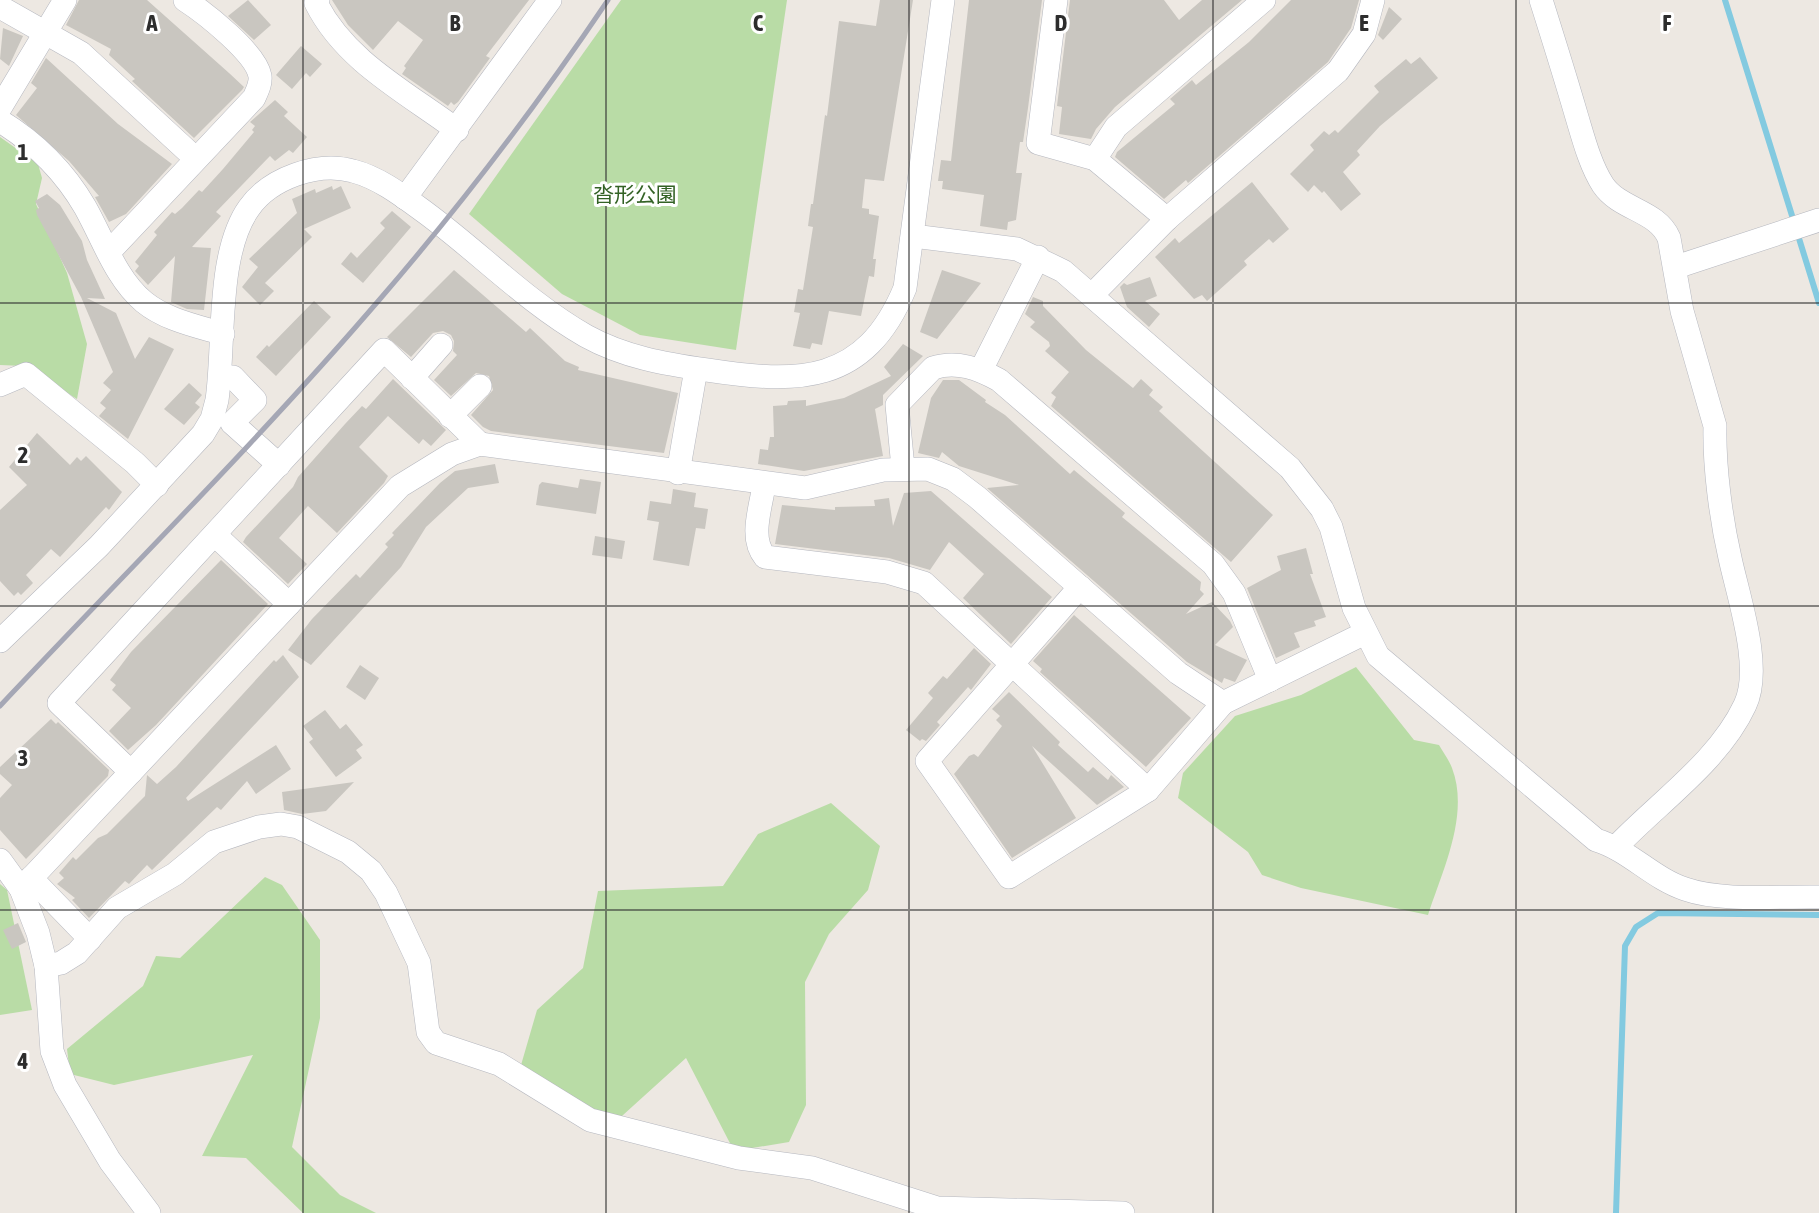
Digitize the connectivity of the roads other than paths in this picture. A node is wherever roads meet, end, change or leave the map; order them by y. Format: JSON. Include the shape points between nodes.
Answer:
{"nodes":[{"id":1,"x":65,"y":0,"type":"edge"},
{"id":2,"x":185,"y":0,"type":"edge"},
{"id":3,"x":318,"y":0,"type":"edge"},
{"id":4,"x":550,"y":0,"type":"edge"},
{"id":5,"x":943,"y":0,"type":"edge"},
{"id":6,"x":1056,"y":0,"type":"edge"},
{"id":7,"x":1264,"y":0,"type":"edge"},
{"id":8,"x":1373,"y":0,"type":"edge"},
{"id":9,"x":1541,"y":0,"type":"edge"},
{"id":10,"x":0,"y":7,"type":"edge"},
{"id":11,"x":46,"y":31,"type":"junction"},
{"id":12,"x":0,"y":108,"type":"edge"},
{"id":13,"x":0,"y":121,"type":"edge"},
{"id":14,"x":457,"y":130,"type":"junction"},
{"id":15,"x":195,"y":158,"type":"junction"},
{"id":16,"x":1095,"y":159,"type":"junction"},
{"id":17,"x":405,"y":198,"type":"junction"},
{"id":18,"x":1167,"y":219,"type":"junction"},
{"id":19,"x":1803,"y":225,"type":"edge"},
{"id":20,"x":913,"y":236,"type":"junction"},
{"id":21,"x":109,"y":252,"type":"junction"},
{"id":22,"x":1038,"y":257,"type":"junction"},
{"id":23,"x":1676,"y":267,"type":"junction"},
{"id":24,"x":1092,"y":295,"type":"junction"},
{"id":25,"x":223,"y":334,"type":"junction"},
{"id":26,"x":441,"y":345,"type":"dead end"},
{"id":27,"x":696,"y":369,"type":"junction"},
{"id":28,"x":981,"y":370,"type":"junction"},
{"id":29,"x":220,"y":377,"type":"junction"},
{"id":30,"x":412,"y":378,"type":"junction"},
{"id":31,"x":0,"y":385,"type":"edge"},
{"id":32,"x":480,"y":386,"type":"dead end"},
{"id":33,"x":450,"y":416,"type":"junction"},
{"id":34,"x":480,"y":444,"type":"junction"},
{"id":35,"x":279,"y":465,"type":"junction"},
{"id":36,"x":903,"y":468,"type":"junction"},
{"id":37,"x":678,"y":473,"type":"junction"},
{"id":38,"x":157,"y":485,"type":"junction"},
{"id":39,"x":764,"y":485,"type":"junction"},
{"id":40,"x":215,"y":535,"type":"junction"},
{"id":41,"x":1080,"y":587,"type":"junction"},
{"id":42,"x":289,"y":604,"type":"junction"},
{"id":43,"x":1365,"y":633,"type":"junction"},
{"id":44,"x":0,"y":641,"type":"edge"},
{"id":45,"x":1013,"y":665,"type":"junction"},
{"id":46,"x":1270,"y":680,"type":"junction"},
{"id":47,"x":1223,"y":703,"type":"junction"},
{"id":48,"x":131,"y":772,"type":"junction"},
{"id":49,"x":1148,"y":790,"type":"junction"},
{"id":50,"x":1617,"y":846,"type":"junction"},
{"id":51,"x":0,"y":860,"type":"edge"},
{"id":52,"x":26,"y":883,"type":"junction"},
{"id":53,"x":1819,"y":897,"type":"edge"},
{"id":54,"x":90,"y":939,"type":"junction"},
{"id":55,"x":46,"y":966,"type":"junction"},
{"id":56,"x":964,"y":1211,"type":"edge"},
{"id":57,"x":149,"y":1213,"type":"edge"},
{"id":58,"x":1123,"y":1213,"type":"edge"}],
"edges":[{"from":1,"to":11,"type":"street"},
{"from":2,"to":15,"type":"street","via":[[213,19],[260,74],[254,98]]},
{"from":3,"to":14,"type":"street","via":[[327,24],[360,60]]},
{"from":4,"to":14,"type":"street"},
{"from":5,"to":20,"type":"street"},
{"from":6,"to":16,"type":"street","via":[[1038,143]]},
{"from":7,"to":16,"type":"street","via":[[1116,127]]},
{"from":8,"to":18,"type":"street","via":[[1364,34],[1338,71]]},
{"from":9,"to":23,"type":"street","via":[[1602,184],[1614,199],[1664,227]]},
{"from":10,"to":11,"type":"street"},
{"from":11,"to":12,"type":"street"},
{"from":11,"to":15,"type":"street","via":[[81,53]]},
{"from":13,"to":21,"type":"street","via":[[41,150],[63,175]]},
{"from":14,"to":17,"type":"street"},
{"from":15,"to":21,"type":"street"},
{"from":16,"to":18,"type":"street"},
{"from":17,"to":25,"type":"street","via":[[371,178],[336,168],[296,175],[263,193],[249,208],[236,236]]},
{"from":17,"to":27,"type":"street","via":[[586,335],[634,356]]},
{"from":18,"to":24,"type":"street"},
{"from":19,"to":23,"type":"street"},
{"from":20,"to":22,"type":"street"},
{"from":20,"to":27,"type":"street","via":[[897,309],[856,355],[822,373],[799,378],[756,378]]},
{"from":21,"to":25,"type":"street","via":[[127,284],[145,302],[164,315]]},
{"from":22,"to":24,"type":"street"},
{"from":22,"to":28,"type":"street"},
{"from":23,"to":50,"type":"street","via":[[1682,311],[1715,426],[1729,556],[1743,610],[1750,682],[1746,703],[1715,749]]},
{"from":24,"to":43,"type":"street","via":[[1290,468],[1309,490],[1331,527]]},
{"from":25,"to":29,"type":"street"},
{"from":26,"to":30,"type":"street"},
{"from":27,"to":37,"type":"street"},
{"from":28,"to":36,"type":"street","via":[[944,364],[933,368],[897,405]]},
{"from":28,"to":46,"type":"street","via":[[1018,394],[1213,564],[1234,593]]},
{"from":29,"to":35,"type":"street","via":[[233,377],[255,400],[232,423]]},
{"from":29,"to":38,"type":"street","via":[[212,419]]},
{"from":30,"to":33,"type":"street"},
{"from":30,"to":35,"type":"street","via":[[384,350]]},
{"from":31,"to":38,"type":"street","via":[[26,374]]},
{"from":32,"to":33,"type":"street"},
{"from":33,"to":34,"type":"street"},
{"from":34,"to":37,"type":"street"},
{"from":34,"to":42,"type":"street","via":[[452,454],[400,486]]},
{"from":35,"to":40,"type":"street"},
{"from":36,"to":39,"type":"street","via":[[805,488]]},
{"from":36,"to":41,"type":"street","via":[[953,479]]},
{"from":37,"to":39,"type":"street"},
{"from":38,"to":44,"type":"street"},
{"from":39,"to":45,"type":"street","via":[[756,538],[765,557],[887,572],[924,583]]},
{"from":40,"to":42,"type":"street"},
{"from":40,"to":48,"type":"street","via":[[59,704]]},
{"from":41,"to":45,"type":"street"},
{"from":41,"to":47,"type":"street","via":[[1178,673]]},
{"from":42,"to":48,"type":"street"},
{"from":43,"to":46,"type":"street"},
{"from":43,"to":50,"type":"street","via":[[1378,656],[1398,675],[1596,840]]},
{"from":45,"to":49,"type":"street"},
{"from":45,"to":49,"type":"street","via":[[927,761],[1009,877]]},
{"from":46,"to":47,"type":"street"},
{"from":47,"to":49,"type":"street"},
{"from":48,"to":52,"type":"street"},
{"from":50,"to":53,"type":"street","via":[[1684,889]]},
{"from":51,"to":52,"type":"street"},
{"from":52,"to":54,"type":"street"},
{"from":52,"to":55,"type":"street"},
{"from":54,"to":55,"type":"street","via":[[61,963]]},
{"from":54,"to":56,"type":"street","via":[[117,908],[175,874],[214,842],[259,827],[298,827],[348,852],[371,871],[386,893],[419,963],[428,1032],[436,1042],[499,1064],[590,1120],[739,1158],[813,1168],[937,1208]]},
{"from":55,"to":57,"type":"street","via":[[52,1051],[65,1084],[110,1161]]},
{"from":56,"to":58,"type":"street"}]}
